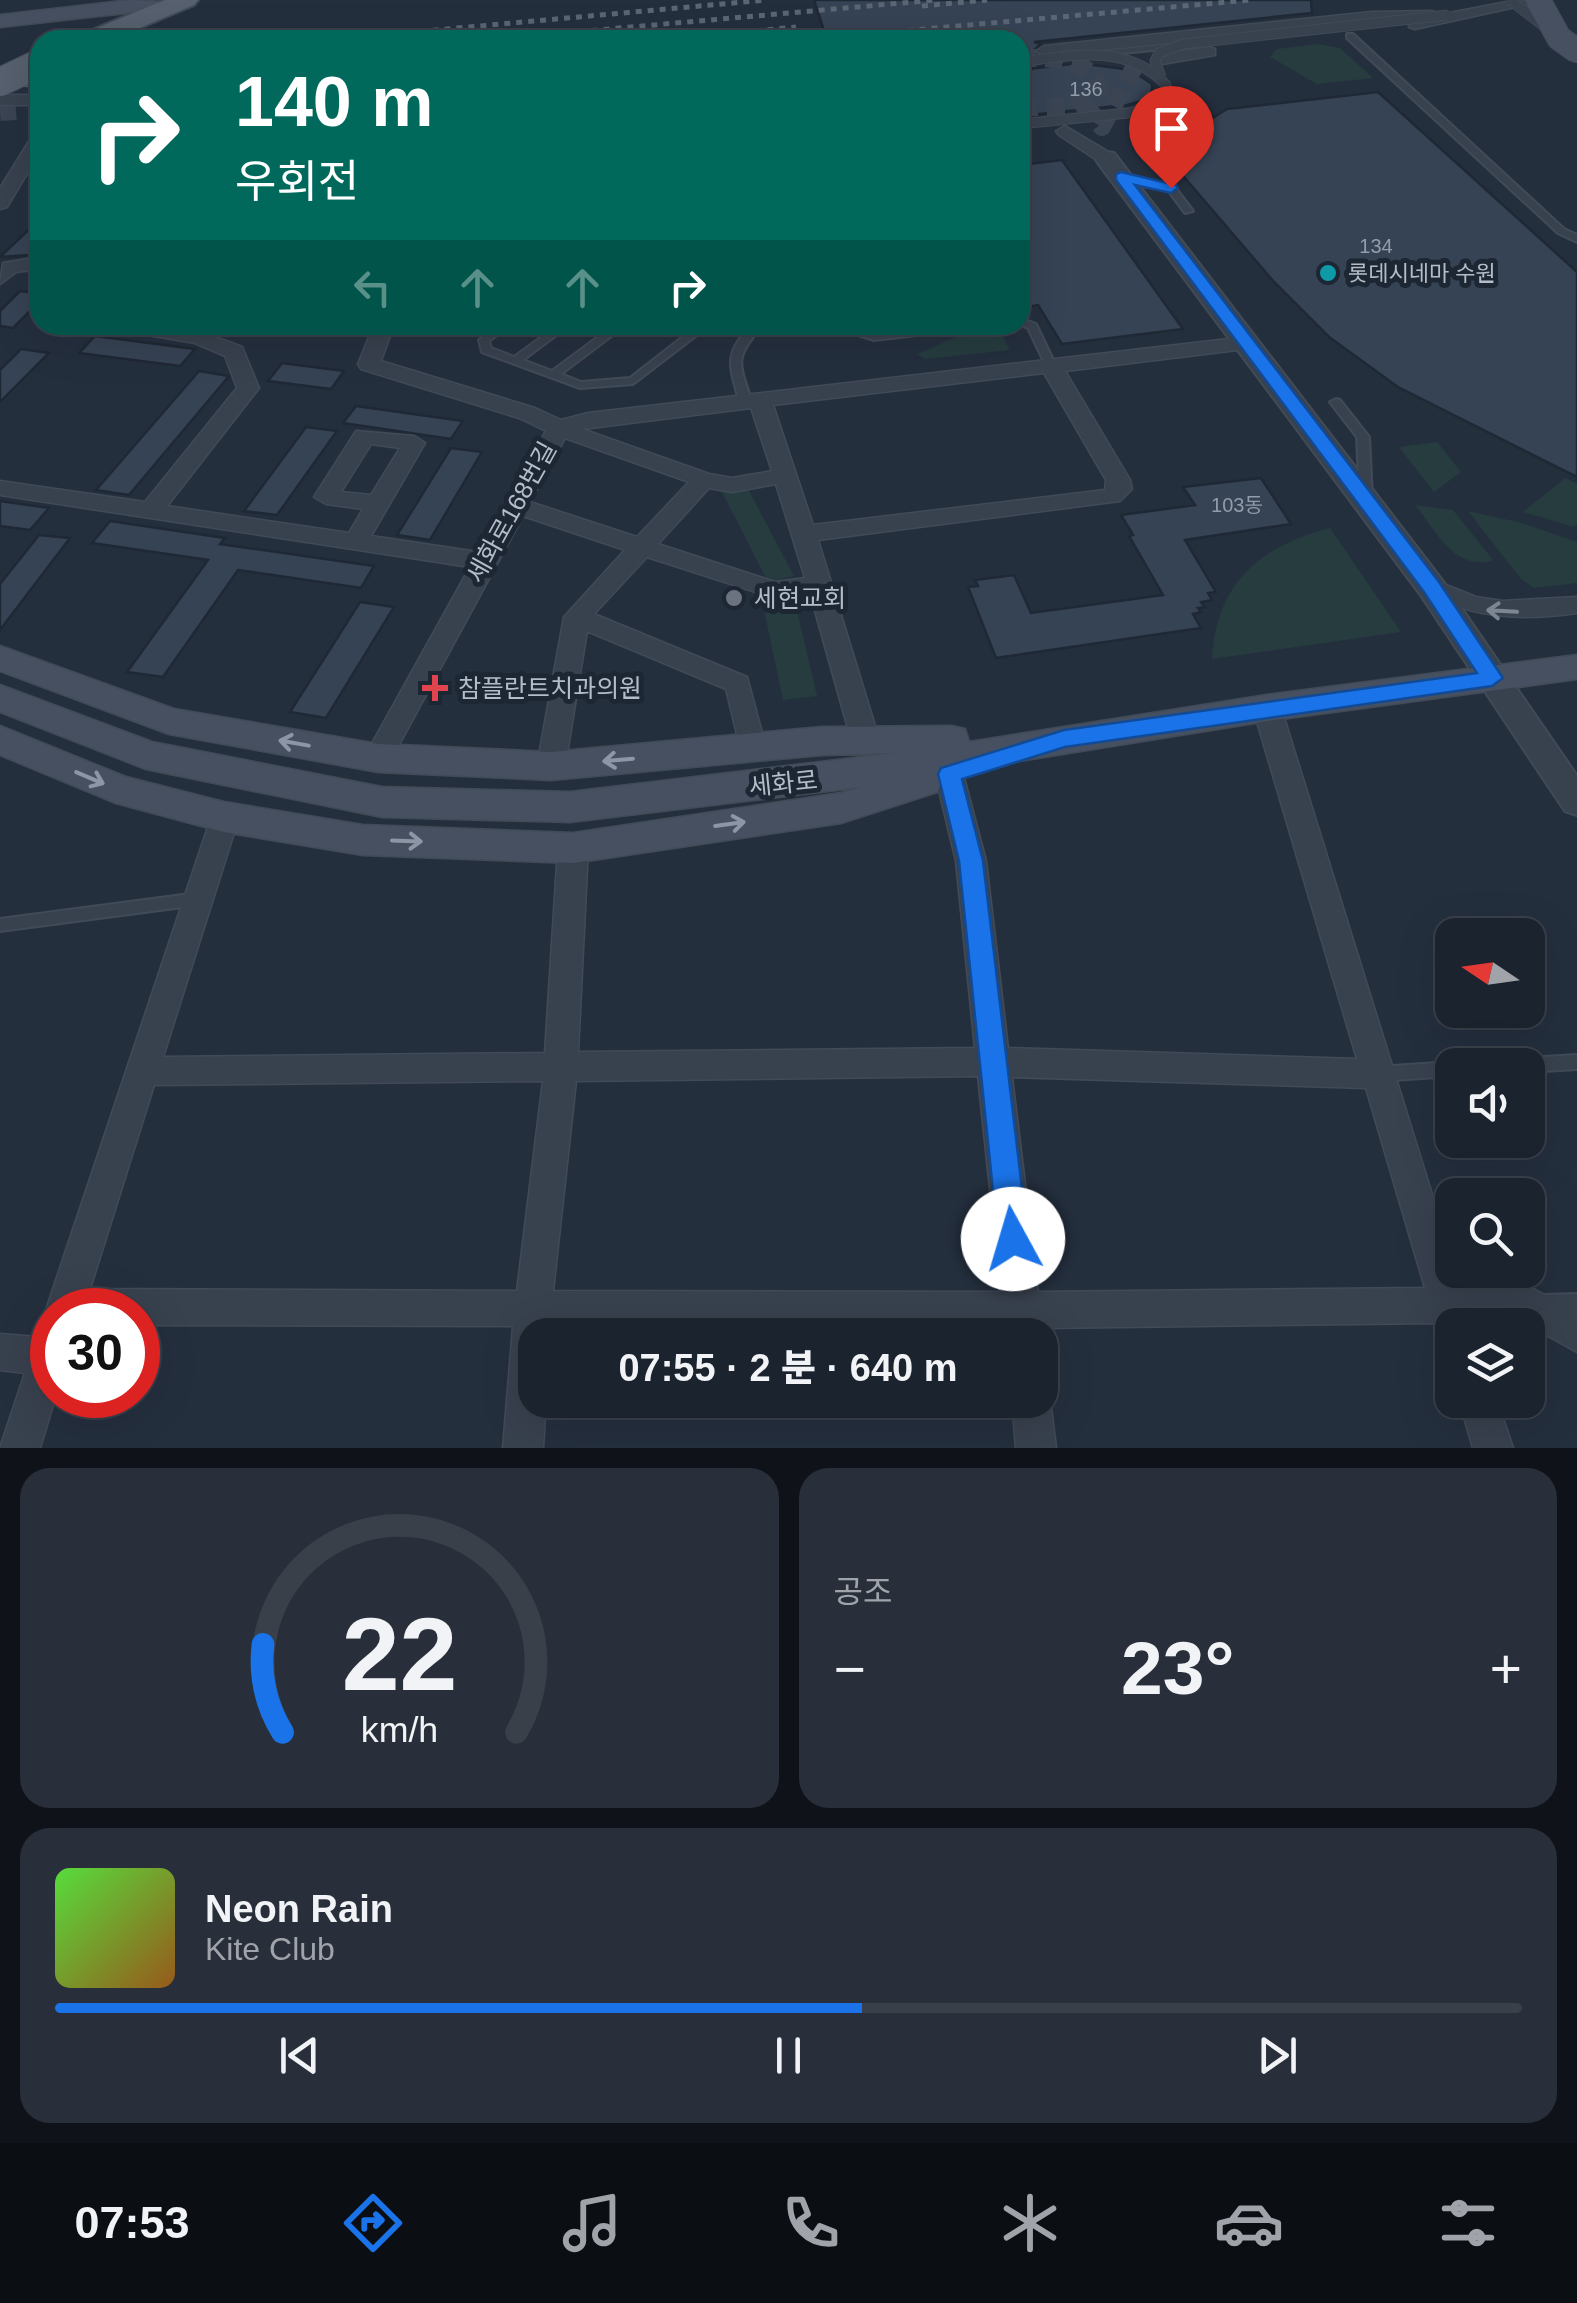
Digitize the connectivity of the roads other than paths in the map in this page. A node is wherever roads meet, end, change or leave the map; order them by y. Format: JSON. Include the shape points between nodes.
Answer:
{"nodes":[{"id":1,"x":104,"y":0,"type":"edge"},
{"id":2,"x":186,"y":0,"type":"edge"},
{"id":3,"x":1529,"y":1,"type":"edge"},
{"id":4,"x":75,"y":2,"type":"edge"},
{"id":5,"x":149,"y":5,"type":"edge"},
{"id":6,"x":0,"y":13,"type":"edge"},
{"id":7,"x":1448,"y":16,"type":"junction"},
{"id":8,"x":1359,"y":18,"type":"junction"},
{"id":9,"x":1577,"y":18,"type":"edge"},
{"id":10,"x":0,"y":21,"type":"edge"},
{"id":11,"x":85,"y":30,"type":"edge"},
{"id":12,"x":105,"y":30,"type":"edge"},
{"id":13,"x":1375,"y":33,"type":"junction"},
{"id":14,"x":0,"y":36,"type":"edge"},
{"id":15,"x":1350,"y":36,"type":"junction"},
{"id":16,"x":1572,"y":39,"type":"edge"},
{"id":17,"x":30,"y":40,"type":"edge"},
{"id":18,"x":1183,"y":44,"type":"junction"},
{"id":19,"x":1044,"y":50,"type":"dead end"},
{"id":20,"x":30,"y":55,"type":"edge"},
{"id":21,"x":1081,"y":56,"type":"junction"},
{"id":22,"x":1030,"y":61,"type":"edge"},
{"id":23,"x":30,"y":68,"type":"edge"},
{"id":24,"x":1161,"y":68,"type":"junction"},
{"id":25,"x":0,"y":71,"type":"tunnel mouth"},
{"id":26,"x":0,"y":82,"type":"tunnel mouth"},
{"id":27,"x":30,"y":103,"type":"edge"},
{"id":28,"x":5,"y":110,"type":"edge"},
{"id":29,"x":30,"y":112,"type":"edge"},
{"id":30,"x":1030,"y":123,"type":"edge"},
{"id":31,"x":1102,"y":127,"type":"dead end"},
{"id":32,"x":1065,"y":131,"type":"dead end"},
{"id":33,"x":30,"y":154,"type":"edge"},
{"id":34,"x":1114,"y":167,"type":"junction"},
{"id":35,"x":0,"y":203,"type":"edge"},
{"id":36,"x":1188,"y":211,"type":"dead end"},
{"id":37,"x":1577,"y":239,"type":"edge"},
{"id":38,"x":30,"y":265,"type":"edge"},
{"id":39,"x":0,"y":278,"type":"edge"},
{"id":40,"x":1030,"y":325,"type":"edge"},
{"id":41,"x":190,"y":335,"type":"edge"},
{"id":42,"x":380,"y":335,"type":"edge"},
{"id":43,"x":491,"y":335,"type":"edge"},
{"id":44,"x":551,"y":335,"type":"edge"},
{"id":45,"x":607,"y":335,"type":"edge"},
{"id":46,"x":691,"y":335,"type":"edge"},
{"id":47,"x":747,"y":335,"type":"edge"},
{"id":48,"x":1246,"y":343,"type":"junction"},
{"id":49,"x":515,"y":361,"type":"junction"},
{"id":50,"x":1052,"y":366,"type":"junction"},
{"id":51,"x":553,"y":375,"type":"junction"},
{"id":52,"x":754,"y":402,"type":"junction"},
{"id":53,"x":1336,"y":402,"type":"dead end"},
{"id":54,"x":558,"y":428,"type":"junction"},
{"id":55,"x":784,"y":476,"type":"junction"},
{"id":56,"x":704,"y":480,"type":"junction"},
{"id":57,"x":0,"y":488,"type":"edge"},
{"id":58,"x":1367,"y":502,"type":"junction"},
{"id":59,"x":376,"y":504,"type":"dead end"},
{"id":60,"x":514,"y":505,"type":"junction"},
{"id":61,"x":152,"y":509,"type":"junction"},
{"id":62,"x":805,"y":534,"type":"junction"},
{"id":63,"x":355,"y":543,"type":"junction"},
{"id":64,"x":640,"y":549,"type":"junction"},
{"id":65,"x":483,"y":560,"type":"junction"},
{"id":66,"x":820,"y":584,"type":"junction"},
{"id":67,"x":1431,"y":587,"type":"junction"},
{"id":68,"x":1577,"y":605,"type":"edge"},
{"id":69,"x":577,"y":617,"type":"junction"},
{"id":70,"x":0,"y":658,"type":"edge"},
{"id":71,"x":1576,"y":665,"type":"edge"},
{"id":72,"x":1492,"y":678,"type":"junction"},
{"id":73,"x":0,"y":698,"type":"edge"},
{"id":74,"x":1268,"y":708,"type":"junction"},
{"id":75,"x":1064,"y":738,"type":"junction"},
{"id":76,"x":0,"y":740,"type":"edge"},
{"id":77,"x":865,"y":740,"type":"junction"},
{"id":78,"x":752,"y":748,"type":"junction"},
{"id":79,"x":378,"y":758,"type":"junction"},
{"id":80,"x":551,"y":766,"type":"junction"},
{"id":81,"x":949,"y":774,"type":"junction"},
{"id":82,"x":1577,"y":802,"type":"edge"},
{"id":83,"x":224,"y":818,"type":"junction"},
{"id":84,"x":573,"y":848,"type":"junction"},
{"id":85,"x":199,"y":899,"type":"junction"},
{"id":86,"x":0,"y":925,"type":"edge"},
{"id":87,"x":993,"y":1062,"type":"junction"},
{"id":88,"x":1577,"y":1062,"type":"edge"},
{"id":89,"x":1545,"y":1064,"type":"edge"},
{"id":90,"x":561,"y":1066,"type":"junction"},
{"id":91,"x":144,"y":1071,"type":"junction"},
{"id":92,"x":1435,"y":1071,"type":"edge"},
{"id":93,"x":1378,"y":1074,"type":"junction"},
{"id":94,"x":73,"y":1288,"type":"edge"},
{"id":95,"x":1528,"y":1304,"type":"junction"},
{"id":96,"x":1577,"y":1304,"type":"edge"},
{"id":97,"x":160,"y":1308,"type":"edge"},
{"id":98,"x":533,"y":1308,"type":"junction"},
{"id":99,"x":1450,"y":1308,"type":"edge"},
{"id":100,"x":1503,"y":1308,"type":"edge"},
{"id":101,"x":1435,"y":1316,"type":"edge"},
{"id":102,"x":882,"y":1318,"type":"edge"},
{"id":103,"x":1022,"y":1318,"type":"edge"},
{"id":104,"x":1058,"y":1321,"type":"edge"},
{"id":105,"x":1577,"y":1334,"type":"edge"},
{"id":106,"x":0,"y":1352,"type":"edge"},
{"id":107,"x":30,"y":1353,"type":"edge"},
{"id":108,"x":30,"y":1417,"type":"edge"},
{"id":109,"x":1033,"y":1418,"type":"edge"},
{"id":110,"x":1484,"y":1418,"type":"edge"},
{"id":111,"x":20,"y":1448,"type":"edge"},
{"id":112,"x":523,"y":1448,"type":"edge"},
{"id":113,"x":1036,"y":1448,"type":"edge"},
{"id":114,"x":1493,"y":1448,"type":"edge"}],
"edges":[{"from":1,"to":4,"type":"main road"},
{"from":2,"to":5,"type":"main road"},
{"from":3,"to":7,"type":"street"},
{"from":3,"to":9,"type":"main road"},
{"from":3,"to":16,"type":"main road","bridge":true},
{"from":4,"to":6,"type":"main road"},
{"from":5,"to":10,"type":"main road"},
{"from":5,"to":11,"type":"main road"},
{"from":5,"to":12,"type":"main road"},
{"from":7,"to":8,"type":"street"},
{"from":7,"to":13,"type":"street"},
{"from":7,"to":18,"type":"lane","bridge":true},
{"from":8,"to":13,"type":"street","via":[[1382,24]]},
{"from":8,"to":19,"type":"street"},
{"from":13,"to":15,"type":"street"},
{"from":14,"to":17,"type":"main road"},
{"from":15,"to":24,"type":"street"},
{"from":15,"to":37,"type":"lane"},
{"from":18,"to":21,"type":"lane","bridge":true},
{"from":18,"to":24,"type":"lane","bridge":true,"via":[[1159,54]]},
{"from":20,"to":25,"type":"main road"},
{"from":21,"to":22,"type":"lane","bridge":true},
{"from":21,"to":24,"type":"lane","bridge":true},
{"from":23,"to":26,"type":"main road","bridge":true},
{"from":24,"to":30,"type":"lane","bridge":true,"via":[[1165,94],[1146,109]]},
{"from":27,"to":28,"type":"street"},
{"from":28,"to":29,"type":"street"},
{"from":31,"to":34,"type":"street"},
{"from":32,"to":34,"type":"street"},
{"from":33,"to":35,"type":"street"},
{"from":34,"to":36,"type":"lane","via":[[1171,188]]},
{"from":34,"to":48,"type":"street"},
{"from":38,"to":39,"type":"street","via":[[10,268]]},
{"from":40,"to":50,"type":"lane"},
{"from":41,"to":61,"type":"street","via":[[234,352],[248,388]]},
{"from":42,"to":54,"type":"street","name":"세화로168번길","via":[[368,364]]},
{"from":43,"to":49,"type":"lane","via":[[486,350]]},
{"from":44,"to":49,"type":"lane"},
{"from":45,"to":51,"type":"lane"},
{"from":46,"to":51,"type":"lane","via":[[633,381],[580,385]]},
{"from":47,"to":52,"type":"lane","via":[[734,357]]},
{"from":48,"to":50,"type":"street"},
{"from":48,"to":58,"type":"street"},
{"from":49,"to":51,"type":"lane"},
{"from":50,"to":52,"type":"street"},
{"from":50,"to":62,"type":"street","via":[[1118,480],[1112,496]]},
{"from":52,"to":54,"type":"street"},
{"from":52,"to":55,"type":"street"},
{"from":53,"to":58,"type":"lane","via":[[1362,438]]},
{"from":54,"to":56,"type":"street"},
{"from":54,"to":60,"type":"street","name":"세화로168번길"},
{"from":55,"to":56,"type":"street","via":[[732,486]]},
{"from":55,"to":62,"type":"street"},
{"from":56,"to":64,"type":"street"},
{"from":57,"to":61,"type":"street"},
{"from":58,"to":67,"type":"street"},
{"from":59,"to":63,"type":"street"},
{"from":60,"to":64,"type":"street"},
{"from":60,"to":65,"type":"street","name":"세화로168번길"},
{"from":61,"to":63,"type":"street"},
{"from":62,"to":66,"type":"street"},
{"from":63,"to":65,"type":"street"},
{"from":64,"to":66,"type":"street","via":[[774,590]]},
{"from":64,"to":69,"type":"street"},
{"from":65,"to":79,"type":"street","name":"세화로168번길"},
{"from":66,"to":77,"type":"street"},
{"from":68,"to":67,"type":"street","one_way":true,"via":[[1494,612]]},
{"from":67,"to":72,"type":"street"},
{"from":69,"to":78,"type":"street","via":[[738,684]]},
{"from":69,"to":80,"type":"street"},
{"from":79,"to":70,"type":"main road","one_way":true,"via":[[168,721]]},
{"from":71,"to":72,"type":"main road","name":"세화로"},
{"from":72,"to":74,"type":"main road","name":"세화로"},
{"from":72,"to":82,"type":"street"},
{"from":73,"to":75,"type":"main road","name":"세화로","via":[[146,756],[382,802],[570,807],[842,776]]},
{"from":74,"to":75,"type":"main road","name":"세화로"},
{"from":74,"to":93,"type":"street"},
{"from":75,"to":77,"type":"main road"},
{"from":75,"to":81,"type":"main road"},
{"from":76,"to":83,"type":"main road","one_way":true,"via":[[116,789]]},
{"from":77,"to":78,"type":"main road"},
{"from":78,"to":80,"type":"main road","one_way":true},
{"from":79,"to":80,"type":"main road"},
{"from":84,"to":81,"type":"main road","one_way":true,"via":[[841,808]]},
{"from":81,"to":87,"type":"street","via":[[971,861]]},
{"from":83,"to":84,"type":"main road","one_way":true,"via":[[363,840]]},
{"from":83,"to":85,"type":"street"},
{"from":84,"to":90,"type":"street"},
{"from":85,"to":86,"type":"lane"},
{"from":85,"to":91,"type":"street"},
{"from":87,"to":90,"type":"street"},
{"from":87,"to":93,"type":"street"},
{"from":87,"to":103,"type":"street"},
{"from":88,"to":89,"type":"lane"},
{"from":90,"to":91,"type":"street"},
{"from":90,"to":98,"type":"street"},
{"from":91,"to":94,"type":"street"},
{"from":92,"to":93,"type":"lane"},
{"from":93,"to":99,"type":"street"},
{"from":95,"to":96,"type":"lane"},
{"from":95,"to":100,"type":"street"},
{"from":95,"to":105,"type":"street"},
{"from":97,"to":98,"type":"street"},
{"from":98,"to":102,"type":"street"},
{"from":98,"to":112,"type":"street"},
{"from":101,"to":104,"type":"street"},
{"from":106,"to":107,"type":"street"},
{"from":108,"to":111,"type":"street"},
{"from":109,"to":113,"type":"street"},
{"from":110,"to":114,"type":"street"}]}
